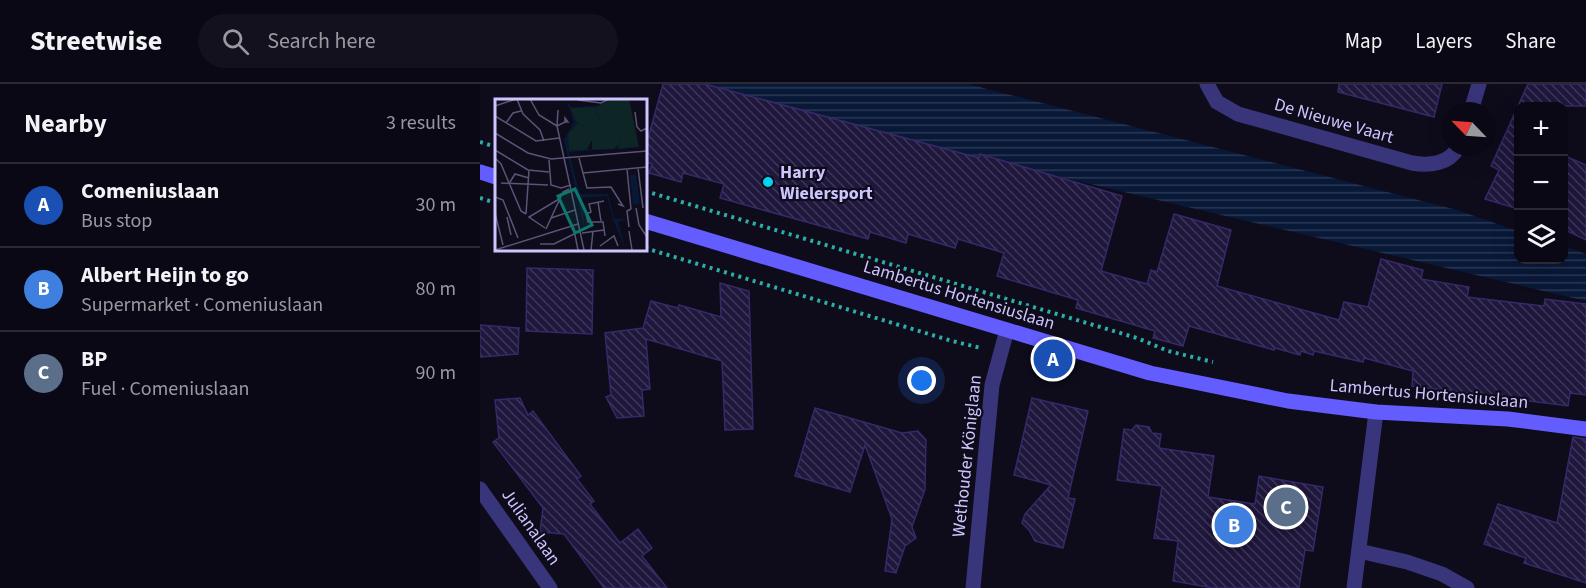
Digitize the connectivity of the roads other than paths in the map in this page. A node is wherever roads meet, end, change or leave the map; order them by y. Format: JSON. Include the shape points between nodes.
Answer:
{"nodes":[{"id":1,"x":1208,"y":84,"type":"edge"},
{"id":2,"x":1479,"y":84,"type":"edge"},
{"id":3,"x":1474,"y":102,"type":"edge"},
{"id":4,"x":1450,"y":156,"type":"edge"},
{"id":5,"x":480,"y":172,"type":"edge"},
{"id":6,"x":495,"y":177,"type":"edge"},
{"id":7,"x":646,"y":221,"type":"edge"},
{"id":8,"x":1007,"y":330,"type":"junction"},
{"id":9,"x":1376,"y":412,"type":"junction"},
{"id":10,"x":1586,"y":429,"type":"edge"},
{"id":11,"x":480,"y":489,"type":"edge"},
{"id":12,"x":1359,"y":551,"type":"junction"},
{"id":13,"x":550,"y":588,"type":"edge"},
{"id":14,"x":973,"y":588,"type":"edge"},
{"id":15,"x":1354,"y":588,"type":"edge"},
{"id":16,"x":1467,"y":588,"type":"edge"}],
"edges":[{"from":1,"to":4,"type":"street","name":"De Nieuwe Vaart","via":[[1217,102],[1238,114],[1412,163],[1442,162]]},
{"from":2,"to":3,"type":"street"},
{"from":5,"to":6,"type":"street"},
{"from":7,"to":8,"type":"street","name":"Lambertus Hortensiuslaan"},
{"from":8,"to":9,"type":"street","name":"Lambertus Hortensiuslaan","via":[[1161,375],[1288,401]]},
{"from":8,"to":14,"type":"street","name":"Wethouder Königlaan","via":[[992,386]]},
{"from":9,"to":10,"type":"street","name":"Lambertus Hortensiuslaan","via":[[1508,419]]},
{"from":9,"to":12,"type":"street"},
{"from":11,"to":13,"type":"street","name":"Julianalaan"},
{"from":12,"to":15,"type":"street"},
{"from":12,"to":16,"type":"street","via":[[1407,562]]}]}
